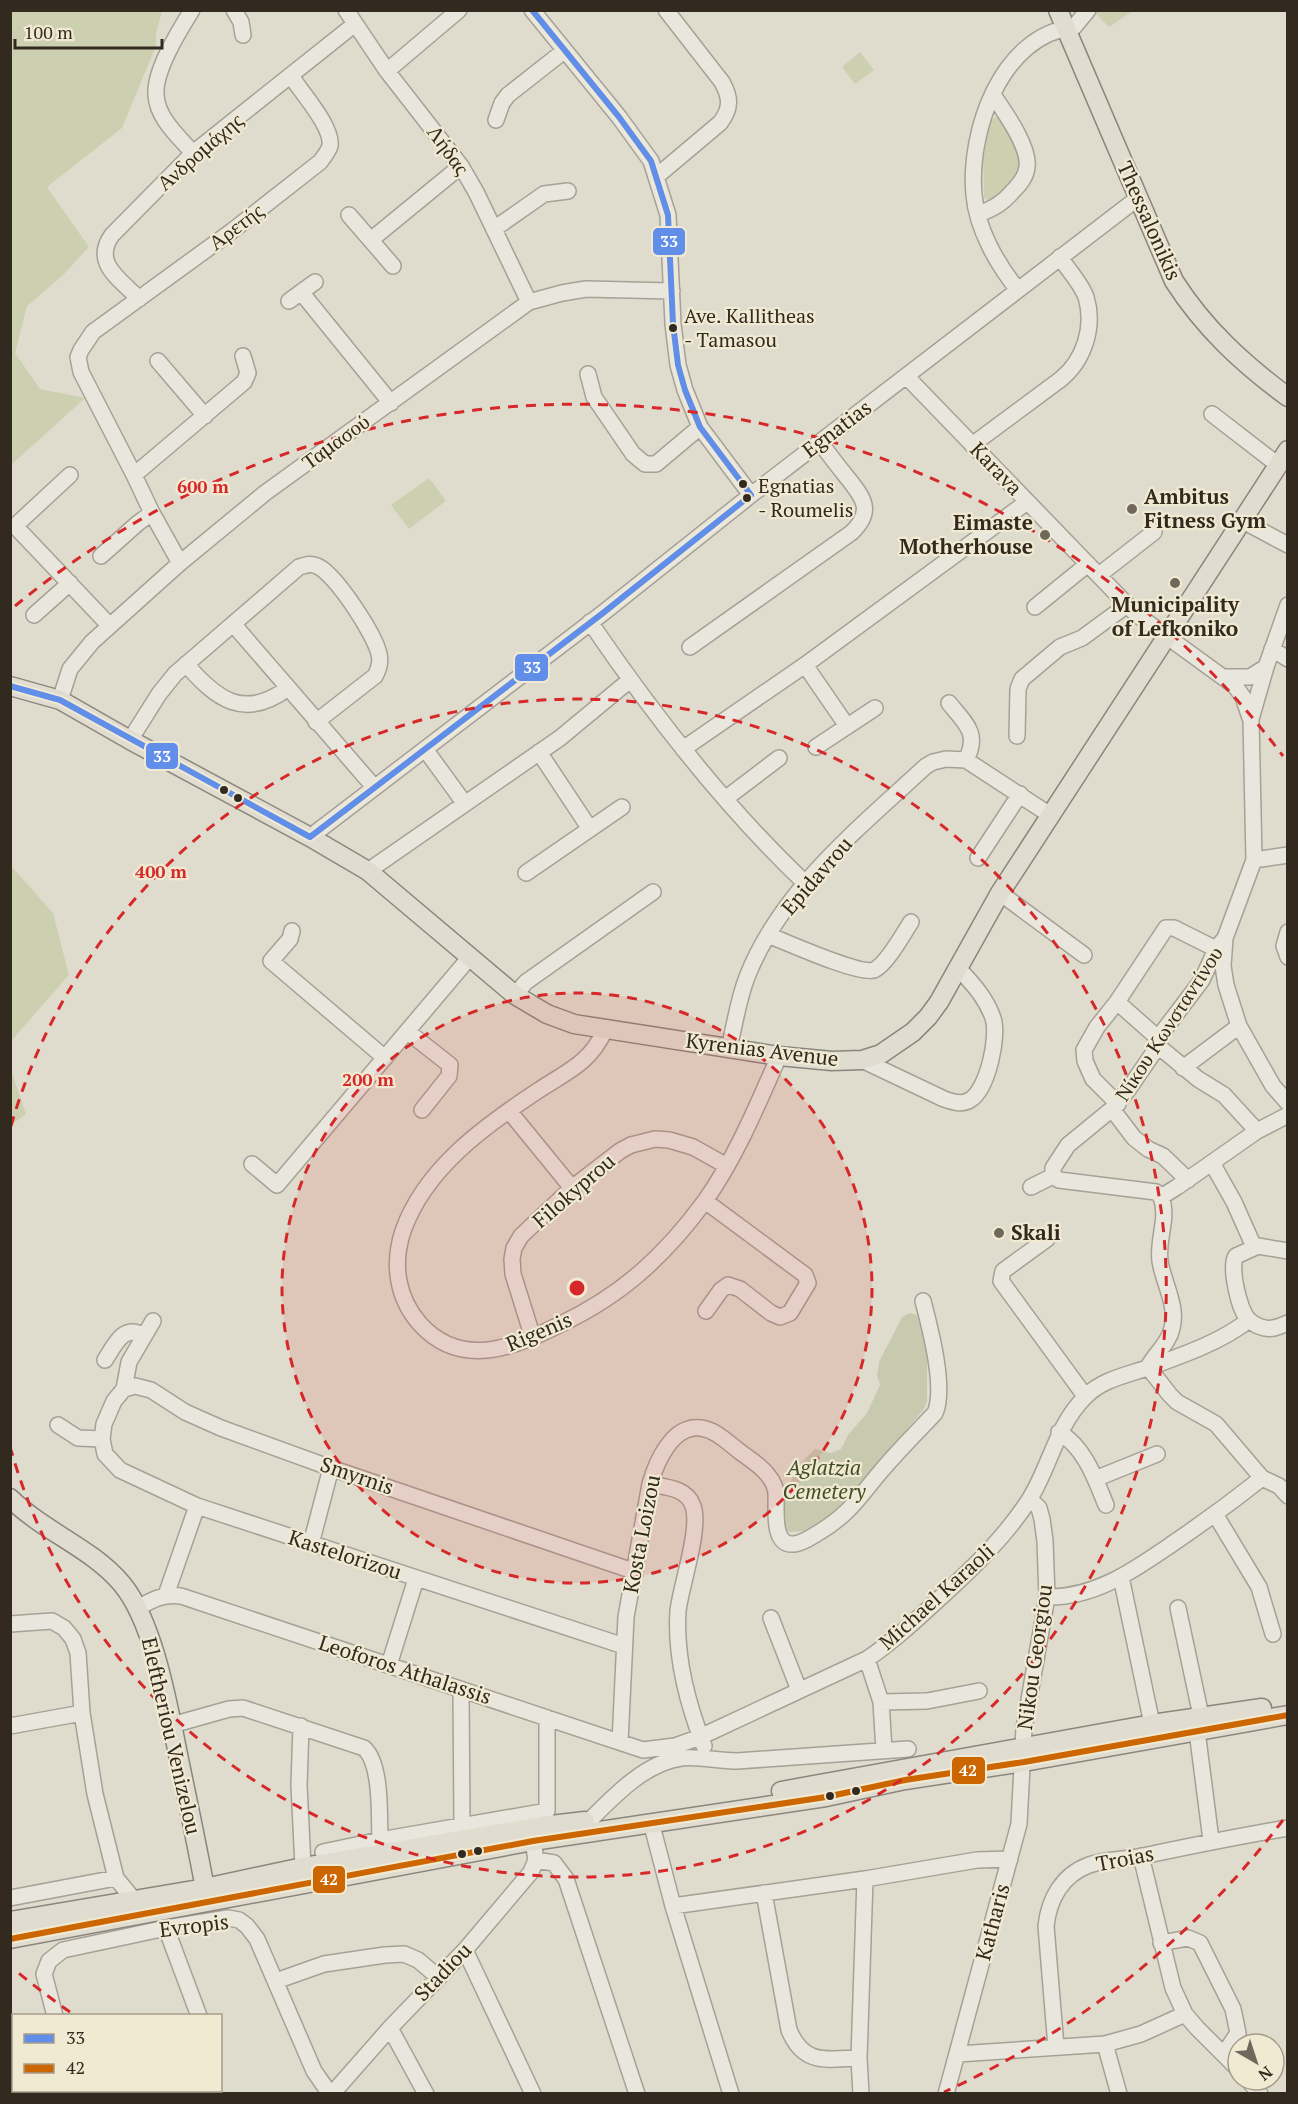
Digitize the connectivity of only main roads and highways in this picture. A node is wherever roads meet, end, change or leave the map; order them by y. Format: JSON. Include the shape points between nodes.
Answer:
{"nodes":[{"id":1,"x":1058,"y":10,"type":"edge"},
{"id":2,"x":1287,"y":397,"type":"edge"},
{"id":3,"x":1283,"y":458,"type":"edge"},
{"id":4,"x":10,"y":686,"type":"edge"},
{"id":5,"x":12,"y":1501,"type":"edge"},
{"id":6,"x":1287,"y":1704,"type":"edge"},
{"id":7,"x":1287,"y":1715,"type":"edge"},
{"id":8,"x":1199,"y":1724,"type":"junction"},
{"id":9,"x":1023,"y":1755,"type":"junction"},
{"id":10,"x":206,"y":1895,"type":"junction"},
{"id":11,"x":10,"y":1921,"type":"edge"},
{"id":12,"x":10,"y":1939,"type":"edge"}],
"edges":[{"from":1,"to":2,"type":"main road","name":"Thessalonikis","via":[[1174,281],[1205,324],[1238,358]]},
{"from":3,"to":4,"type":"main road","name":"Kyrenias Avenue","via":[[1000,893],[939,1002],[913,1032],[881,1054],[862,1060],[779,1056],[605,1030],[547,1014],[515,995],[368,871],[60,700]]},
{"from":5,"to":10,"type":"main road","name":"Eleftheriou Venizelou","via":[[120,1582],[138,1608],[172,1725]]},
{"from":6,"to":8,"type":"main road"},
{"from":7,"to":8,"type":"main road"},
{"from":8,"to":9,"type":"main road"},
{"from":8,"to":9,"type":"main road","via":[[1152,1724]]},
{"from":9,"to":10,"type":"main road","via":[[826,1797]]},
{"from":9,"to":10,"type":"main road","via":[[863,1775],[790,1790],[542,1826],[303,1867]]},
{"from":10,"to":11,"type":"main road","via":[[134,1900]]},
{"from":10,"to":12,"type":"main road"}]}
